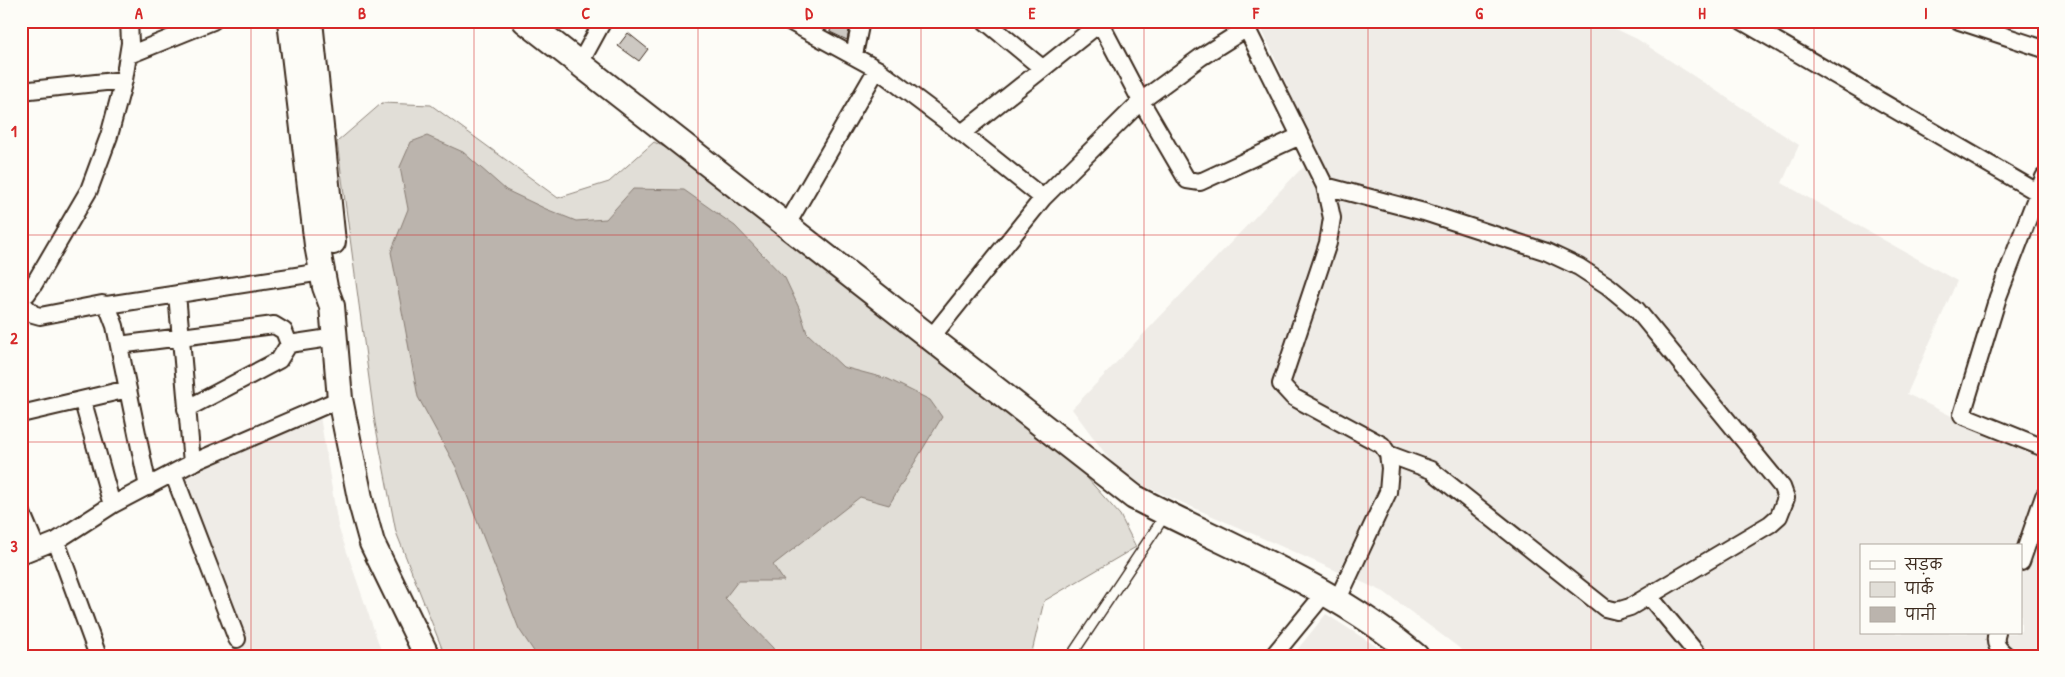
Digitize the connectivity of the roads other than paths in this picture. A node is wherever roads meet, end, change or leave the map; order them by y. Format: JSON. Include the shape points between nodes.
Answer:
{"nodes":[{"id":1,"x":129,"y":21,"type":"edge"},
{"id":2,"x":213,"y":21,"type":"edge"},
{"id":3,"x":290,"y":21,"type":"edge"},
{"id":4,"x":310,"y":21,"type":"edge"},
{"id":5,"x":525,"y":21,"type":"edge"},
{"id":6,"x":603,"y":21,"type":"edge"},
{"id":7,"x":789,"y":21,"type":"edge"},
{"id":8,"x":861,"y":21,"type":"edge"},
{"id":9,"x":985,"y":21,"type":"edge"},
{"id":10,"x":1742,"y":21,"type":"edge"},
{"id":11,"x":1958,"y":21,"type":"edge"},
{"id":12,"x":1100,"y":22,"type":"edge"},
{"id":13,"x":1245,"y":25,"type":"edge"},
{"id":14,"x":2044,"y":49,"type":"edge"},
{"id":15,"x":129,"y":55,"type":"junction"},
{"id":16,"x":854,"y":55,"type":"junction"},
{"id":17,"x":580,"y":63,"type":"junction"},
{"id":18,"x":1042,"y":68,"type":"junction"},
{"id":19,"x":877,"y":69,"type":"junction"},
{"id":20,"x":124,"y":80,"type":"junction"},
{"id":21,"x":21,"y":91,"type":"edge"},
{"id":22,"x":1140,"y":100,"type":"junction"},
{"id":23,"x":962,"y":133,"type":"junction"},
{"id":24,"x":1300,"y":136,"type":"junction"},
{"id":25,"x":2044,"y":177,"type":"edge"},
{"id":26,"x":1325,"y":186,"type":"junction"},
{"id":27,"x":2040,"y":194,"type":"edge"},
{"id":28,"x":1042,"y":198,"type":"junction"},
{"id":29,"x":786,"y":226,"type":"junction"},
{"id":30,"x":322,"y":272,"type":"junction"},
{"id":31,"x":176,"y":294,"type":"junction"},
{"id":32,"x":21,"y":296,"type":"edge"},
{"id":33,"x":21,"y":302,"type":"edge"},
{"id":34,"x":107,"y":305,"type":"junction"},
{"id":35,"x":332,"y":306,"type":"junction"},
{"id":36,"x":336,"y":336,"type":"junction"},
{"id":37,"x":179,"y":337,"type":"junction"},
{"id":38,"x":930,"y":339,"type":"junction"},
{"id":39,"x":289,"y":344,"type":"junction"},
{"id":40,"x":119,"y":345,"type":"junction"},
{"id":41,"x":128,"y":390,"type":"junction"},
{"id":42,"x":340,"y":399,"type":"junction"},
{"id":43,"x":83,"y":402,"type":"junction"},
{"id":44,"x":186,"y":409,"type":"junction"},
{"id":45,"x":21,"y":414,"type":"edge"},
{"id":46,"x":2044,"y":448,"type":"edge"},
{"id":47,"x":1388,"y":454,"type":"junction"},
{"id":48,"x":192,"y":463,"type":"junction"},
{"id":49,"x":173,"y":473,"type":"junction"},
{"id":50,"x":148,"y":487,"type":"junction"},
{"id":51,"x":2044,"y":496,"type":"edge"},
{"id":52,"x":112,"y":505,"type":"junction"},
{"id":53,"x":21,"y":511,"type":"edge"},
{"id":54,"x":1166,"y":514,"type":"junction"},
{"id":55,"x":56,"y":541,"type":"junction"},
{"id":56,"x":38,"y":549,"type":"junction"},
{"id":57,"x":21,"y":555,"type":"edge"},
{"id":58,"x":2022,"y":559,"type":"edge"},
{"id":59,"x":1649,"y":596,"type":"junction"},
{"id":60,"x":1330,"y":597,"type":"junction"},
{"id":61,"x":1996,"y":634,"type":"edge"},
{"id":62,"x":237,"y":639,"type":"dead end"},
{"id":63,"x":98,"y":656,"type":"edge"},
{"id":64,"x":427,"y":656,"type":"edge"},
{"id":65,"x":1071,"y":656,"type":"edge"},
{"id":66,"x":1273,"y":656,"type":"edge"},
{"id":67,"x":1416,"y":656,"type":"edge"},
{"id":68,"x":1700,"y":656,"type":"edge"},
{"id":69,"x":2007,"y":656,"type":"edge"}],
"edges":[{"from":1,"to":15,"type":"street"},
{"from":2,"to":15,"type":"street"},
{"from":3,"to":30,"type":"street"},
{"from":4,"to":35,"type":"street","via":[[335,265]]},
{"from":5,"to":17,"type":"street"},
{"from":6,"to":17,"type":"street"},
{"from":7,"to":16,"type":"street"},
{"from":8,"to":16,"type":"street"},
{"from":9,"to":18,"type":"street"},
{"from":10,"to":27,"type":"street"},
{"from":11,"to":14,"type":"street"},
{"from":12,"to":18,"type":"street"},
{"from":12,"to":22,"type":"street"},
{"from":13,"to":22,"type":"street"},
{"from":13,"to":24,"type":"street"},
{"from":15,"to":20,"type":"street"},
{"from":16,"to":19,"type":"street"},
{"from":17,"to":29,"type":"street"},
{"from":18,"to":23,"type":"street"},
{"from":19,"to":23,"type":"street"},
{"from":19,"to":29,"type":"street"},
{"from":20,"to":21,"type":"street"},
{"from":20,"to":32,"type":"street","via":[[109,136],[88,190],[34,284],[27,294]]},
{"from":22,"to":24,"type":"street","via":[[1187,180],[1193,182],[1200,182]]},
{"from":22,"to":28,"type":"street"},
{"from":23,"to":28,"type":"street"},
{"from":24,"to":26,"type":"street"},
{"from":25,"to":27,"type":"street"},
{"from":26,"to":47,"type":"street","via":[[1332,218],[1328,243],[1281,384],[1293,397],[1374,440]]},
{"from":26,"to":59,"type":"street","via":[[1523,243],[1579,267],[1608,286],[1637,310],[1782,487],[1786,498],[1784,508],[1770,524]]},
{"from":27,"to":46,"type":"street","via":[[1998,297],[1962,415]]},
{"from":28,"to":38,"type":"street"},
{"from":29,"to":38,"type":"street"},
{"from":30,"to":31,"type":"street"},
{"from":30,"to":35,"type":"street"},
{"from":31,"to":34,"type":"street"},
{"from":31,"to":37,"type":"street"},
{"from":33,"to":34,"type":"street","via":[[33,314],[40,316]]},
{"from":34,"to":40,"type":"street"},
{"from":35,"to":36,"type":"street"},
{"from":36,"to":39,"type":"street"},
{"from":36,"to":42,"type":"street"},
{"from":37,"to":39,"type":"street","via":[[274,325],[284,331]]},
{"from":37,"to":40,"type":"street"},
{"from":37,"to":44,"type":"street"},
{"from":38,"to":54,"type":"street","via":[[1102,474],[1134,497]]},
{"from":39,"to":44,"type":"street","via":[[279,360]]},
{"from":40,"to":41,"type":"street"},
{"from":41,"to":43,"type":"street"},
{"from":41,"to":50,"type":"street"},
{"from":42,"to":48,"type":"street"},
{"from":42,"to":64,"type":"street","via":[[360,503],[372,543]]},
{"from":43,"to":45,"type":"street"},
{"from":43,"to":52,"type":"street"},
{"from":44,"to":48,"type":"street"},
{"from":47,"to":59,"type":"street","via":[[1431,470],[1605,608],[1624,610]]},
{"from":47,"to":60,"type":"street","via":[[1391,479],[1388,492]]},
{"from":48,"to":49,"type":"street"},
{"from":49,"to":50,"type":"street"},
{"from":49,"to":62,"type":"street"},
{"from":50,"to":52,"type":"street"},
{"from":51,"to":58,"type":"street"},
{"from":52,"to":55,"type":"street"},
{"from":53,"to":56,"type":"street"},
{"from":54,"to":60,"type":"street"},
{"from":54,"to":65,"type":"lane"},
{"from":55,"to":56,"type":"street"},
{"from":55,"to":63,"type":"street"},
{"from":56,"to":57,"type":"street"},
{"from":59,"to":68,"type":"street"},
{"from":60,"to":66,"type":"street"},
{"from":60,"to":67,"type":"street","via":[[1390,634]]},
{"from":61,"to":69,"type":"street","via":[[1999,650]]}]}
